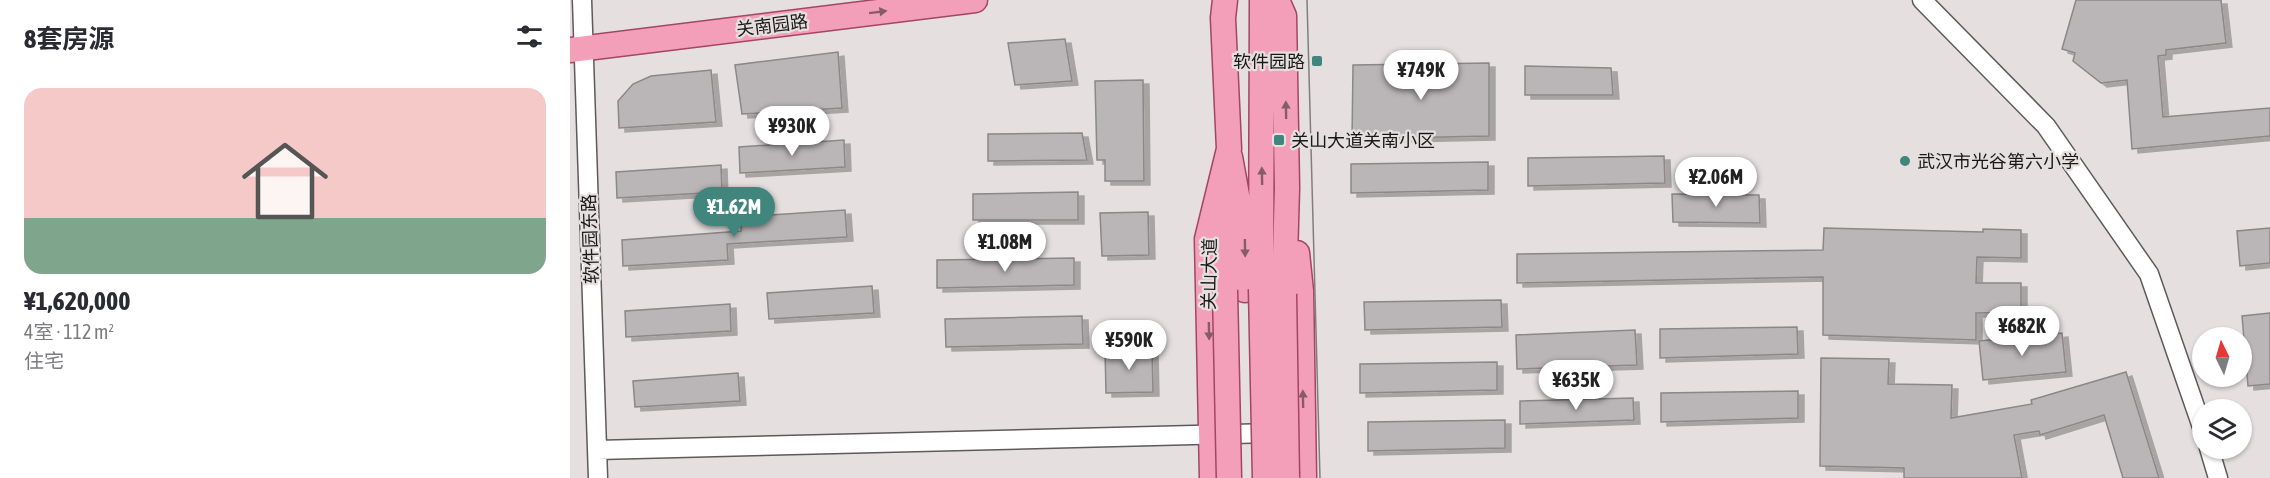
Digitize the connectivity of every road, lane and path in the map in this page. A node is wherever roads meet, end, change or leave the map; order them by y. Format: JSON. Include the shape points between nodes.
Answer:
{"nodes":[{"id":1,"x":582,"y":0,"type":"edge"},
{"id":2,"x":848,"y":0,"type":"edge"},
{"id":3,"x":975,"y":0,"type":"edge"},
{"id":4,"x":1225,"y":0,"type":"edge"},
{"id":5,"x":1262,"y":0,"type":"edge"},
{"id":6,"x":1277,"y":0,"type":"edge"},
{"id":7,"x":1922,"y":0,"type":"edge"},
{"id":8,"x":577,"y":41,"type":"edge"},
{"id":9,"x":1229,"y":149,"type":"junction"},
{"id":10,"x":1287,"y":188,"type":"junction"},
{"id":11,"x":1254,"y":291,"type":"junction"},
{"id":12,"x":2192,"y":399,"type":"edge"},
{"id":13,"x":1303,"y":432,"type":"junction"},
{"id":14,"x":1211,"y":436,"type":"junction"},
{"id":15,"x":597,"y":450,"type":"junction"},
{"id":16,"x":2212,"y":459,"type":"edge"},
{"id":17,"x":598,"y":478,"type":"edge"},
{"id":18,"x":1212,"y":478,"type":"edge"},
{"id":19,"x":1229,"y":478,"type":"edge"},
{"id":20,"x":1249,"y":478,"type":"edge"},
{"id":21,"x":1265,"y":478,"type":"edge"},
{"id":22,"x":1287,"y":478,"type":"edge"},
{"id":23,"x":1304,"y":478,"type":"edge"},
{"id":24,"x":2218,"y":478,"type":"edge"}],
"edges":[{"from":1,"to":8,"type":"street","name":"软件园东路"},
{"from":2,"to":8,"type":"main road","name":"关南园路"},
{"from":8,"to":3,"type":"main road","name":"关南园路","one_way":true},
{"from":4,"to":9,"type":"main road","name":"关山大道","via":[[1222,18]]},
{"from":11,"to":5,"type":"main road","one_way":true,"via":[[1263,235]]},
{"from":10,"to":6,"type":"main road","one_way":true,"via":[[1284,16]]},
{"from":7,"to":12,"type":"street","via":[[2046,126],[2149,274]]},
{"from":8,"to":15,"type":"street","name":"软件园东路"},
{"from":9,"to":11,"type":"main road","one_way":true},
{"from":9,"to":14,"type":"main road","name":"关山大道","one_way":true,"via":[[1207,239]]},
{"from":10,"to":11,"type":"main road"},
{"from":13,"to":10,"type":"main road","one_way":true,"via":[[1301,291]]},
{"from":11,"to":19,"type":"main road","bridge":true},
{"from":11,"to":20,"type":"main road"},
{"from":11,"to":21,"type":"main road","bridge":true},
{"from":11,"to":22,"type":"main road","bridge":true},
{"from":13,"to":14,"type":"street"},
{"from":13,"to":23,"type":"main road"},
{"from":14,"to":15,"type":"street"},
{"from":14,"to":18,"type":"main road","name":"关山大道"},
{"from":15,"to":17,"type":"street","name":"软件园东路"},
{"from":16,"to":24,"type":"street"}]}
